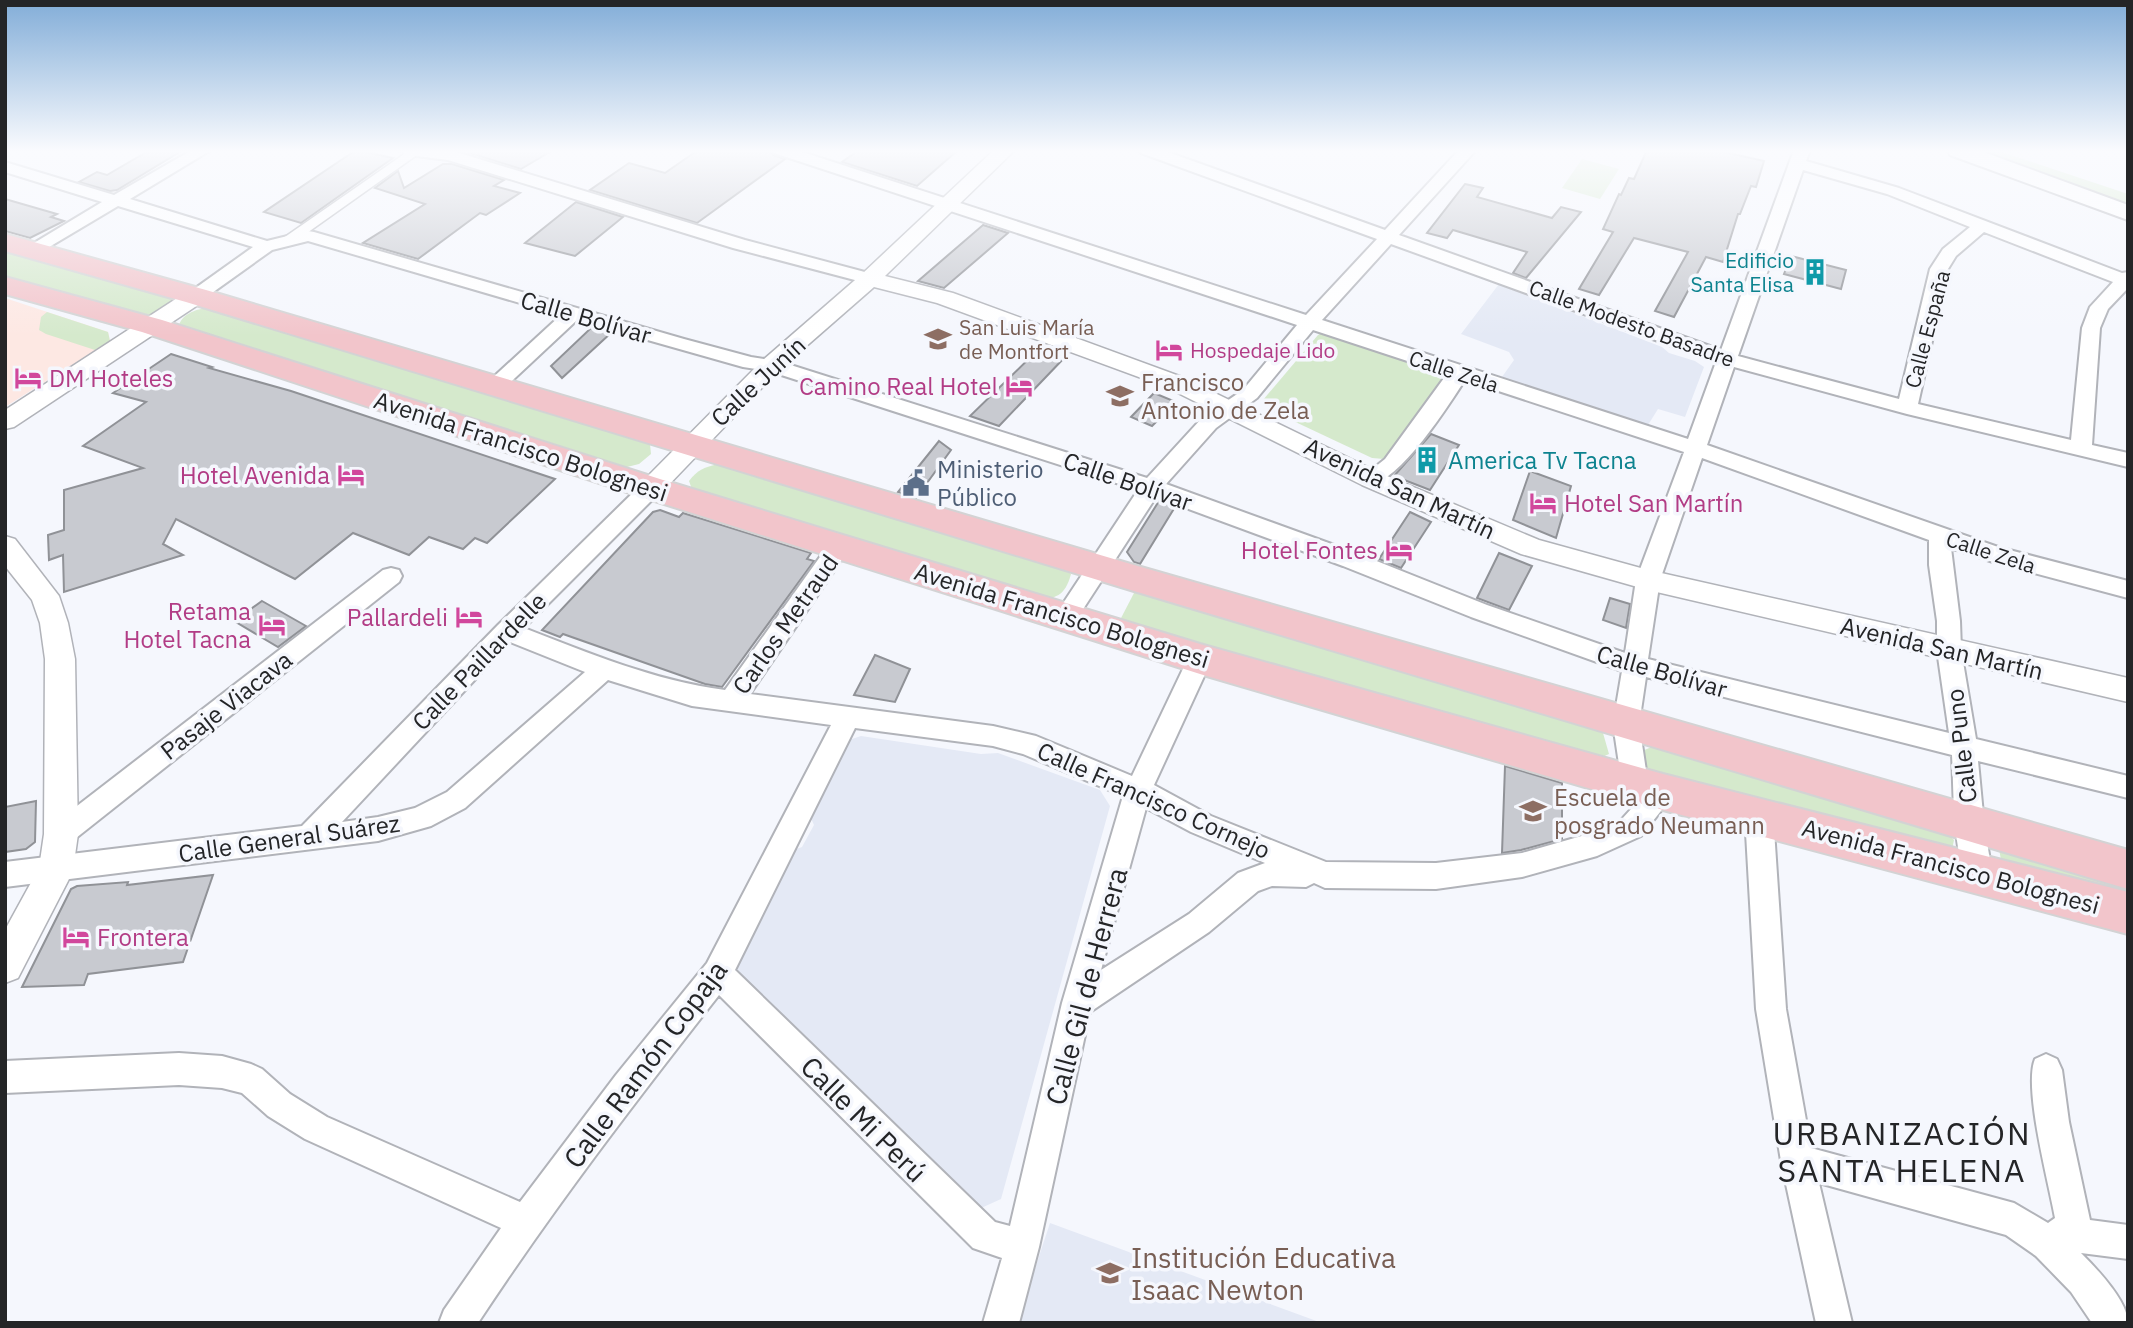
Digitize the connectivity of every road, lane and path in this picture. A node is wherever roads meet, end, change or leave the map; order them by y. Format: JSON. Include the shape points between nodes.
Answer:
{"nodes":[{"id":1,"x":98,"y":212,"type":"edge"},
{"id":2,"x":158,"y":212,"type":"edge"},
{"id":3,"x":323,"y":212,"type":"edge"},
{"id":4,"x":635,"y":212,"type":"edge"},
{"id":5,"x":938,"y":212,"type":"edge"},
{"id":6,"x":967,"y":212,"type":"edge"},
{"id":7,"x":1320,"y":212,"type":"edge"},
{"id":8,"x":1412,"y":212,"type":"edge"},
{"id":9,"x":1780,"y":212,"type":"edge"},
{"id":10,"x":1951,"y":212,"type":"edge"},
{"id":11,"x":1984,"y":224,"type":"junction"},
{"id":12,"x":1390,"y":237,"type":"junction"},
{"id":13,"x":5,"y":242,"type":"edge"},
{"id":14,"x":276,"y":244,"type":"junction"},
{"id":15,"x":33,"y":249,"type":"junction"},
{"id":16,"x":870,"y":279,"type":"junction"},
{"id":17,"x":2126,"y":279,"type":"edge"},
{"id":18,"x":5,"y":285,"type":"edge"},
{"id":19,"x":196,"y":296,"type":"junction"},
{"id":20,"x":575,"y":312,"type":"junction"},
{"id":21,"x":1310,"y":323,"type":"junction"},
{"id":22,"x":152,"y":326,"type":"junction"},
{"id":23,"x":1727,"y":359,"type":"junction"},
{"id":24,"x":771,"y":365,"type":"junction"},
{"id":25,"x":1457,"y":372,"type":"junction"},
{"id":26,"x":495,"y":386,"type":"junction"},
{"id":27,"x":1231,"y":408,"type":"junction"},
{"id":28,"x":1907,"y":408,"type":"junction"},
{"id":29,"x":5,"y":421,"type":"edge"},
{"id":30,"x":691,"y":445,"type":"junction"},
{"id":31,"x":1695,"y":448,"type":"junction"},
{"id":32,"x":2081,"y":450,"type":"junction"},
{"id":33,"x":2128,"y":460,"type":"edge"},
{"id":34,"x":1371,"y":479,"type":"junction"},
{"id":35,"x":651,"y":488,"type":"junction"},
{"id":36,"x":1151,"y":488,"type":"junction"},
{"id":37,"x":1941,"y":536,"type":"junction"},
{"id":38,"x":5,"y":546,"type":"edge"},
{"id":39,"x":840,"y":546,"type":"junction"},
{"id":40,"x":1117,"y":573,"type":"junction"},
{"id":41,"x":391,"y":576,"type":"dead end"},
{"id":42,"x":1648,"y":580,"type":"junction"},
{"id":43,"x":2128,"y":590,"type":"edge"},
{"id":44,"x":1084,"y":623,"type":"junction"},
{"id":45,"x":506,"y":631,"type":"junction"},
{"id":46,"x":1949,"y":650,"type":"junction"},
{"id":47,"x":1200,"y":659,"type":"junction"},
{"id":48,"x":1636,"y":664,"type":"junction"},
{"id":49,"x":604,"y":669,"type":"junction"},
{"id":50,"x":2128,"y":690,"type":"edge"},
{"id":51,"x":731,"y":702,"type":"junction"},
{"id":52,"x":848,"y":716,"type":"junction"},
{"id":53,"x":1626,"y":724,"type":"junction"},
{"id":54,"x":1964,"y":746,"type":"junction"},
{"id":55,"x":2128,"y":787,"type":"edge"},
{"id":56,"x":1649,"y":788,"type":"junction"},
{"id":57,"x":1138,"y":790,"type":"junction"},
{"id":58,"x":1759,"y":815,"type":"junction"},
{"id":59,"x":1970,"y":825,"type":"junction"},
{"id":60,"x":61,"y":834,"type":"junction"},
{"id":61,"x":312,"y":836,"type":"junction"},
{"id":62,"x":56,"y":870,"type":"junction"},
{"id":63,"x":2128,"y":870,"type":"edge"},
{"id":64,"x":1978,"y":872,"type":"junction"},
{"id":65,"x":1325,"y":874,"type":"junction"},
{"id":66,"x":5,"y":875,"type":"edge"},
{"id":67,"x":2128,"y":913,"type":"edge"},
{"id":68,"x":5,"y":966,"type":"edge"},
{"id":69,"x":718,"y":973,"type":"junction"},
{"id":70,"x":1077,"y":1003,"type":"junction"},
{"id":71,"x":2046,"y":1070,"type":"dead end"},
{"id":72,"x":5,"y":1077,"type":"edge"},
{"id":73,"x":1797,"y":1161,"type":"junction"},
{"id":74,"x":2014,"y":1220,"type":"junction"},
{"id":75,"x":527,"y":1222,"type":"junction"},
{"id":76,"x":2076,"y":1237,"type":"junction"},
{"id":77,"x":2128,"y":1242,"type":"edge"},
{"id":78,"x":1022,"y":1247,"type":"junction"},
{"id":79,"x":457,"y":1323,"type":"edge"},
{"id":80,"x":1000,"y":1323,"type":"edge"},
{"id":81,"x":1834,"y":1323,"type":"edge"},
{"id":82,"x":2114,"y":1323,"type":"edge"}],
"edges":[{"from":1,"to":15,"type":"street"},
{"from":2,"to":14,"type":"street","name":"Calle Bolívar"},
{"from":3,"to":14,"type":"street"},
{"from":4,"to":16,"type":"street","name":"Avenida San Martín"},
{"from":5,"to":16,"type":"street","name":"Calle Junín"},
{"from":6,"to":21,"type":"street","name":"Calle Zela"},
{"from":7,"to":12,"type":"street","name":"Calle Modesto Basadre"},
{"from":8,"to":12,"type":"street"},
{"from":9,"to":23,"type":"street"},
{"from":10,"to":11,"type":"street"},
{"from":11,"to":17,"type":"street"},
{"from":11,"to":28,"type":"street","name":"Calle España","via":[[1949,253],[1940,269]]},
{"from":12,"to":21,"type":"street"},
{"from":12,"to":23,"type":"street","name":"Calle Modesto Basadre"},
{"from":13,"to":15,"type":"main road","name":"Avenida Francisco Bolognesi"},
{"from":14,"to":19,"type":"street"},
{"from":14,"to":20,"type":"street","name":"Calle Bolívar","via":[[308,236]]},
{"from":15,"to":19,"type":"main road","name":"Avenida Francisco Bolognesi"},
{"from":16,"to":24,"type":"street","name":"Calle Junín"},
{"from":16,"to":27,"type":"street","name":"Avenida San Martín","via":[[956,302],[1174,382]]},
{"from":17,"to":32,"type":"street","via":[[2099,307],[2091,328]]},
{"from":18,"to":22,"type":"main road","name":"Avenida Francisco Bolognesi"},
{"from":19,"to":22,"type":"street"},
{"from":19,"to":26,"type":"main road","name":"Avenida Francisco Bolognesi"},
{"from":20,"to":24,"type":"street","name":"Calle Bolívar","via":[[750,363]]},
{"from":20,"to":26,"type":"street"},
{"from":21,"to":25,"type":"street","name":"Calle Zela"},
{"from":21,"to":27,"type":"street","via":[[1250,394]]},
{"from":22,"to":29,"type":"street"},
{"from":22,"to":35,"type":"main road","name":"Avenida Francisco Bolognesi"},
{"from":23,"to":28,"type":"street","name":"Calle Modesto Basadre"},
{"from":23,"to":31,"type":"street"},
{"from":24,"to":30,"type":"street","name":"Calle Junín"},
{"from":24,"to":36,"type":"street","name":"Calle Bolívar"},
{"from":25,"to":31,"type":"street","name":"Calle Zela"},
{"from":25,"to":34,"type":"street","via":[[1392,464]]},
{"from":26,"to":30,"type":"main road","name":"Avenida Francisco Bolognesi"},
{"from":27,"to":34,"type":"street","name":"Avenida San Martín"},
{"from":27,"to":36,"type":"street","via":[[1209,423]]},
{"from":28,"to":32,"type":"street","name":"Calle Modesto Basadre"},
{"from":30,"to":35,"type":"street","name":"Calle Junín"},
{"from":30,"to":40,"type":"main road","name":"Avenida Francisco Bolognesi"},
{"from":31,"to":37,"type":"street","name":"Calle Zela"},
{"from":31,"to":42,"type":"street"},
{"from":32,"to":33,"type":"street","name":"Calle Modesto Basadre"},
{"from":34,"to":42,"type":"street","name":"Avenida San Martín","via":[[1531,547]]},
{"from":35,"to":39,"type":"main road","name":"Avenida Francisco Bolognesi"},
{"from":35,"to":45,"type":"street","name":"Calle Paillardelle"},
{"from":36,"to":40,"type":"street"},
{"from":36,"to":48,"type":"street","name":"Calle Bolívar","via":[[1351,559],[1479,611]]},
{"from":37,"to":43,"type":"street","name":"Calle Zela"},
{"from":37,"to":46,"type":"street","name":"Calle Puno","via":[[1938,557],[1951,634]]},
{"from":38,"to":60,"type":"street","via":[[45,596],[54,622],[60,659]]},
{"from":39,"to":44,"type":"main road","name":"Avenida Francisco Bolognesi"},
{"from":39,"to":51,"type":"street","name":"Carlos Metraud"},
{"from":40,"to":44,"type":"main road"},
{"from":40,"to":53,"type":"main road","name":"Avenida Francisco Bolognesi"},
{"from":41,"to":60,"type":"street","name":"Pasaje Viacava"},
{"from":42,"to":46,"type":"street","name":"Avenida San Martín"},
{"from":42,"to":48,"type":"street"},
{"from":44,"to":47,"type":"main road","name":"Avenida Francisco Bolognesi"},
{"from":45,"to":49,"type":"street","name":"Calle Francisco Cornejo"},
{"from":45,"to":61,"type":"street","name":"Calle Paillardelle"},
{"from":46,"to":50,"type":"street","name":"Avenida San Martín"},
{"from":46,"to":54,"type":"street","name":"Calle Puno"},
{"from":47,"to":56,"type":"main road","name":"Avenida Francisco Bolognesi"},
{"from":47,"to":57,"type":"street","name":"Calle Gil de Herrera"},
{"from":48,"to":53,"type":"street"},
{"from":48,"to":54,"type":"street","name":"Calle Bolívar"},
{"from":49,"to":51,"type":"street","name":"Calle Francisco Cornejo","via":[[692,696]]},
{"from":49,"to":61,"type":"street","name":"Calle General Suárez","via":[[456,800],[421,818],[389,827]]},
{"from":51,"to":52,"type":"street","name":"Calle Francisco Cornejo"},
{"from":52,"to":57,"type":"street","name":"Calle Francisco Cornejo","via":[[1027,744]]},
{"from":52,"to":69,"type":"street","name":"Calle Ramón Copaja"},
{"from":53,"to":56,"type":"street"},
{"from":53,"to":59,"type":"main road","name":"Avenida Francisco Bolognesi"},
{"from":54,"to":55,"type":"street","name":"Calle Bolívar"},
{"from":54,"to":59,"type":"street","name":"Calle Puno"},
{"from":56,"to":58,"type":"main road","name":"Avenida Francisco Bolognesi"},
{"from":56,"to":65,"type":"street","name":"Calle Francisco Cornejo","via":[[1631,828],[1597,844],[1522,865],[1436,876]]},
{"from":57,"to":65,"type":"street","name":"Calle Francisco Cornejo","via":[[1201,824]]},
{"from":57,"to":70,"type":"street","name":"Calle Gil de Herrera"},
{"from":58,"to":64,"type":"main road","name":"Avenida Francisco Bolognesi"},
{"from":58,"to":73,"type":"street","via":[[1771,1009]]},
{"from":59,"to":63,"type":"main road","name":"Avenida Francisco Bolognesi"},
{"from":59,"to":64,"type":"street","name":"Calle Puno"},
{"from":60,"to":62,"type":"street"},
{"from":61,"to":62,"type":"street","name":"Calle General Suárez"},
{"from":62,"to":66,"type":"street","name":"Calle General Suárez"},
{"from":62,"to":68,"type":"street"},
{"from":64,"to":67,"type":"main road","name":"Avenida Francisco Bolognesi"},
{"from":65,"to":70,"type":"street","via":[[1272,873],[1248,882],[1199,923]]},
{"from":69,"to":75,"type":"street","name":"Calle Ramón Copaja"},
{"from":69,"to":78,"type":"street","name":"Calle Mi Perú","via":[[985,1237]]},
{"from":70,"to":78,"type":"street","name":"Calle Gil de Herrera"},
{"from":71,"to":76,"type":"street"},
{"from":72,"to":75,"type":"street","via":[[179,1069],[251,1080],[316,1128]]},
{"from":73,"to":74,"type":"street"},
{"from":73,"to":81,"type":"street"},
{"from":74,"to":76,"type":"street"},
{"from":74,"to":82,"type":"street","via":[[2048,1244],[2083,1280]]},
{"from":75,"to":79,"type":"street","name":"Calle Ramón Copaja"},
{"from":76,"to":77,"type":"street"},
{"from":78,"to":80,"type":"street","name":"Calle Gil de Herrera"}]}
